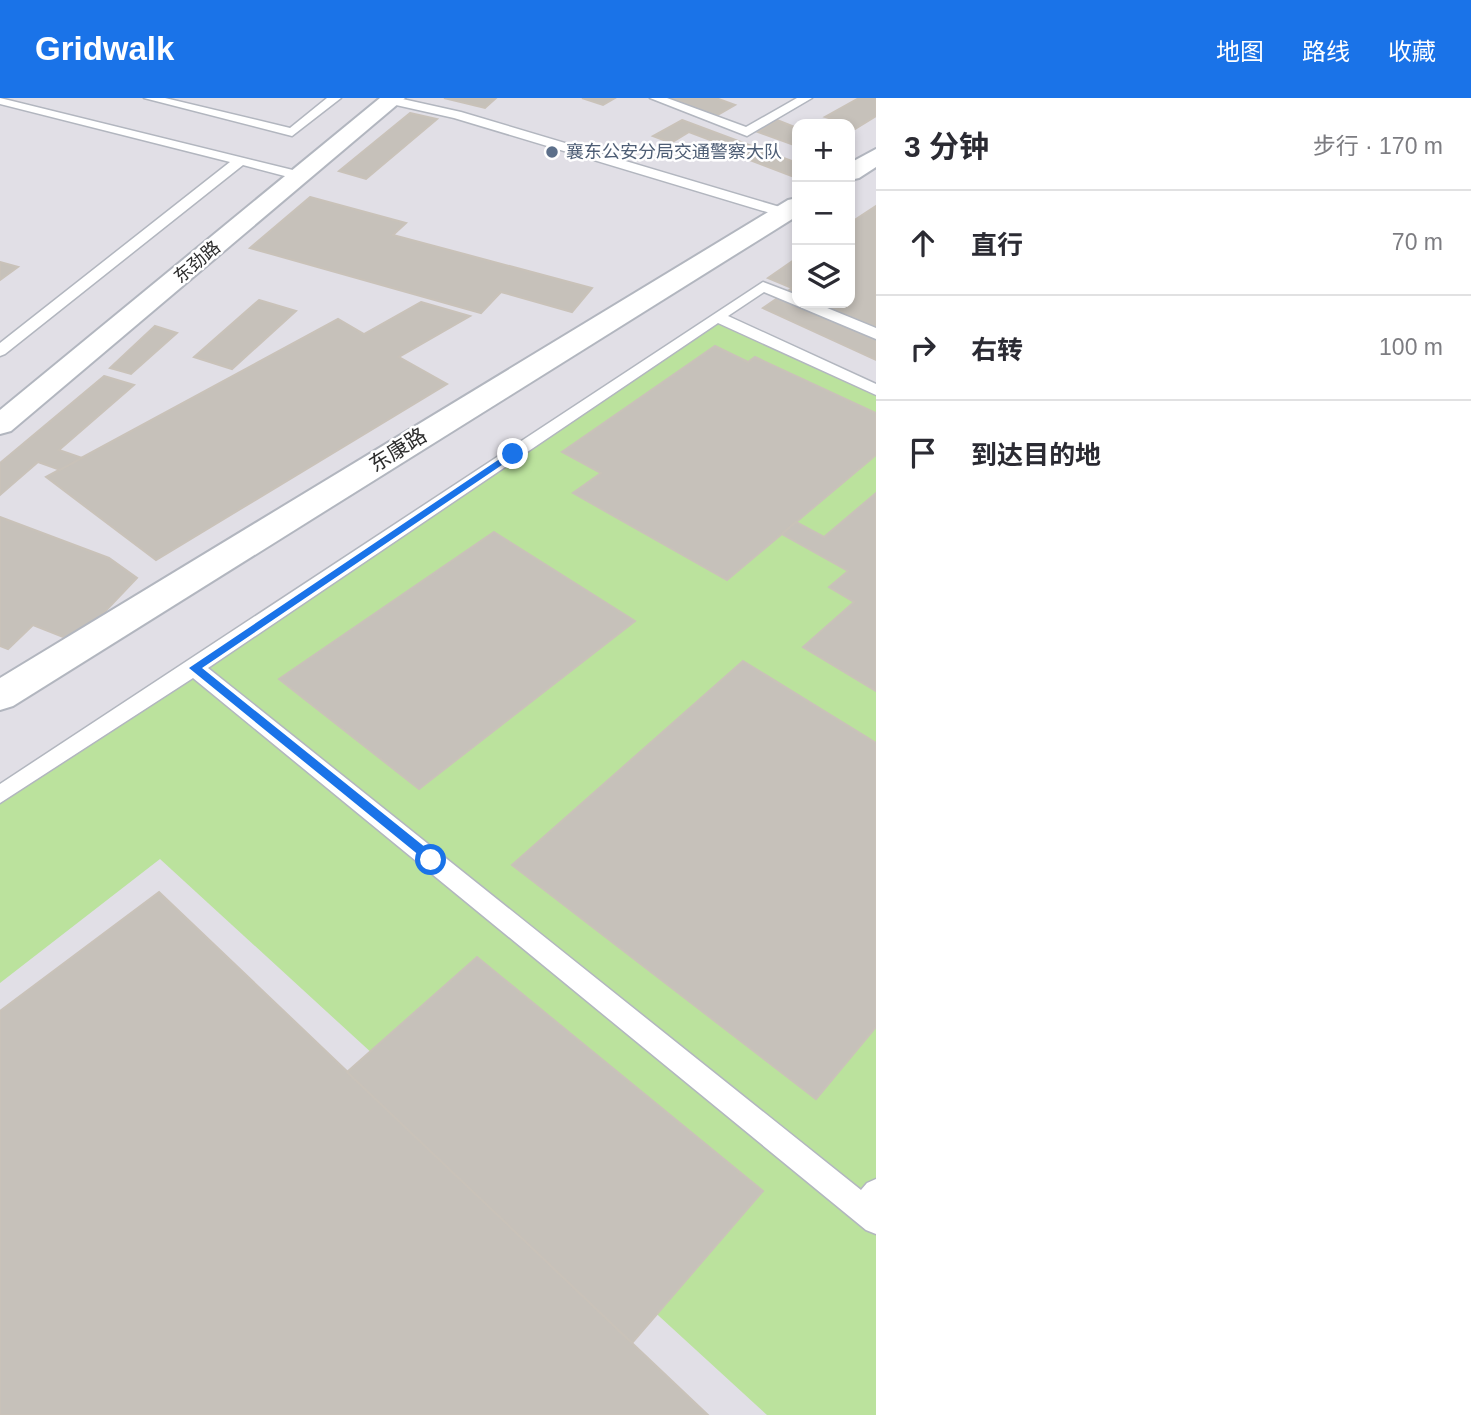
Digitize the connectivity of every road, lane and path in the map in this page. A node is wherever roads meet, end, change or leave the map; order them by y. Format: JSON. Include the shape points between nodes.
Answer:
{"nodes":[{"id":1,"x":150,"y":98,"type":"edge"},
{"id":2,"x":334,"y":98,"type":"edge"},
{"id":3,"x":656,"y":98,"type":"edge"},
{"id":4,"x":806,"y":98,"type":"edge"},
{"id":5,"x":393,"y":99,"type":"edge"},
{"id":6,"x":0,"y":100,"type":"edge"},
{"id":7,"x":876,"y":156,"type":"edge"},
{"id":8,"x":240,"y":161,"type":"junction"},
{"id":9,"x":855,"y":170,"type":"edge"},
{"id":10,"x":300,"y":176,"type":"junction"},
{"id":11,"x":791,"y":209,"type":"edge"},
{"id":12,"x":792,"y":298,"type":"edge"},
{"id":13,"x":815,"y":308,"type":"edge"},
{"id":14,"x":718,"y":317,"type":"junction"},
{"id":15,"x":876,"y":334,"type":"edge"},
{"id":16,"x":0,"y":351,"type":"edge"},
{"id":17,"x":876,"y":390,"type":"edge"},
{"id":18,"x":0,"y":425,"type":"edge"},
{"id":19,"x":194,"y":668,"type":"junction"},
{"id":20,"x":0,"y":696,"type":"edge"},
{"id":21,"x":0,"y":795,"type":"edge"},
{"id":22,"x":872,"y":1207,"type":"edge"}],
"edges":[{"from":1,"to":2,"type":"lane","via":[[292,132]]},
{"from":3,"to":4,"type":"lane","via":[[747,132]]},
{"from":5,"to":10,"type":"street","name":"东劲路"},
{"from":5,"to":11,"type":"lane"},
{"from":6,"to":8,"type":"lane"},
{"from":7,"to":9,"type":"street"},
{"from":8,"to":10,"type":"lane"},
{"from":8,"to":16,"type":"lane"},
{"from":10,"to":18,"type":"street","name":"东劲路"},
{"from":11,"to":20,"type":"street","name":"东康路"},
{"from":12,"to":14,"type":"lane","via":[[763,286]]},
{"from":13,"to":15,"type":"lane"},
{"from":14,"to":17,"type":"lane"},
{"from":14,"to":19,"type":"lane"},
{"from":19,"to":21,"type":"lane"},
{"from":19,"to":22,"type":"lane"}]}
